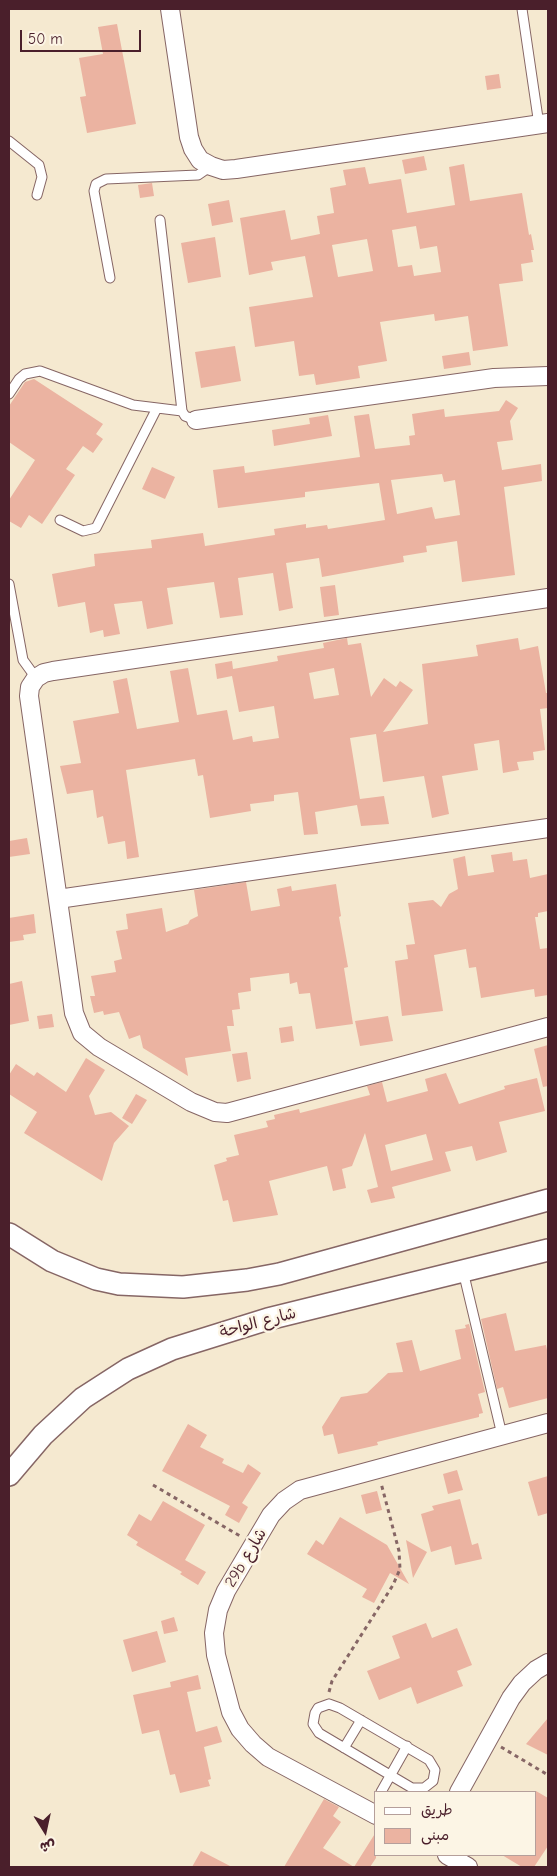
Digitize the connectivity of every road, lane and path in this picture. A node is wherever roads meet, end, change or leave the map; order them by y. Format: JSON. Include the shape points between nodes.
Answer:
{"nodes":[{"id":1,"x":170,"y":9,"type":"edge"},
{"id":2,"x":522,"y":9,"type":"edge"},
{"id":3,"x":543,"y":124,"type":"edge"},
{"id":4,"x":9,"y":141,"type":"edge"},
{"id":5,"x":211,"y":166,"type":"junction"},
{"id":6,"x":37,"y":195,"type":"dead end"},
{"id":7,"x":160,"y":220,"type":"dead end"},
{"id":8,"x":110,"y":278,"type":"dead end"},
{"id":9,"x":548,"y":376,"type":"edge"},
{"id":10,"x":9,"y":394,"type":"edge"},
{"id":11,"x":158,"y":408,"type":"junction"},
{"id":12,"x":189,"y":416,"type":"junction"},
{"id":13,"x":60,"y":520,"type":"dead end"},
{"id":14,"x":9,"y":584,"type":"edge"},
{"id":15,"x":548,"y":598,"type":"edge"},
{"id":16,"x":36,"y":678,"type":"junction"},
{"id":17,"x":548,"y":828,"type":"edge"},
{"id":18,"x":58,"y":899,"type":"junction"},
{"id":19,"x":548,"y":1027,"type":"edge"},
{"id":20,"x":548,"y":1200,"type":"edge"},
{"id":21,"x":9,"y":1234,"type":"edge"},
{"id":22,"x":548,"y":1250,"type":"edge"},
{"id":23,"x":463,"y":1271,"type":"junction"},
{"id":24,"x":548,"y":1422,"type":"edge"},
{"id":25,"x":502,"y":1435,"type":"junction"},
{"id":26,"x":377,"y":1468,"type":"junction"},
{"id":27,"x":9,"y":1475,"type":"edge"},
{"id":28,"x":153,"y":1485,"type":"dead end"},
{"id":29,"x":254,"y":1544,"type":"junction"},
{"id":30,"x":548,"y":1663,"type":"edge"},
{"id":31,"x":329,"y":1704,"type":"junction"},
{"id":32,"x":361,"y":1720,"type":"junction"},
{"id":33,"x":488,"y":1740,"type":"junction"},
{"id":34,"x":407,"y":1746,"type":"junction"},
{"id":35,"x":344,"y":1748,"type":"junction"},
{"id":36,"x":390,"y":1775,"type":"junction"},
{"id":37,"x":548,"y":1775,"type":"edge"},
{"id":38,"x":382,"y":1791,"type":"edge"},
{"id":39,"x":460,"y":1791,"type":"edge"},
{"id":40,"x":374,"y":1809,"type":"edge"},
{"id":41,"x":450,"y":1856,"type":"edge"},
{"id":42,"x":468,"y":1867,"type":"edge"}],
"edges":[{"from":1,"to":5,"type":"street","via":[[189,137],[196,154]]},
{"from":2,"to":3,"type":"lane"},
{"from":3,"to":5,"type":"street","via":[[236,169]]},
{"from":4,"to":6,"type":"lane","via":[[39,164],[42,177]]},
{"from":5,"to":8,"type":"lane","via":[[198,176],[106,179],[96,184],[94,191]]},
{"from":7,"to":12,"type":"lane"},
{"from":9,"to":12,"type":"street","via":[[494,378]]},
{"from":10,"to":11,"type":"lane","via":[[25,374],[40,371],[121,401]]},
{"from":11,"to":12,"type":"lane"},
{"from":11,"to":13,"type":"lane","via":[[96,528],[83,531]]},
{"from":14,"to":16,"type":"lane","via":[[23,660]]},
{"from":15,"to":16,"type":"street","via":[[53,671]]},
{"from":16,"to":18,"type":"street","via":[[29,696]]},
{"from":17,"to":18,"type":"street"},
{"from":18,"to":19,"type":"street","via":[[74,1013],[82,1033],[99,1047],[191,1102],[215,1112],[241,1110]]},
{"from":20,"to":21,"type":"street","via":[[279,1274],[199,1286],[135,1286],[96,1279],[52,1261]]},
{"from":22,"to":23,"type":"street","name":"شارع الواحة"},
{"from":23,"to":25,"type":"lane"},
{"from":23,"to":27,"type":"street","name":"شارع الواحة","via":[[236,1328],[153,1357],[83,1398],[42,1435]]},
{"from":24,"to":25,"type":"street","name":"29b شارع"},
{"from":25,"to":26,"type":"street","name":"29b شارع"},
{"from":26,"to":29,"type":"street","name":"29b شارع","via":[[300,1490],[271,1515]]},
{"from":26,"to":31,"type":"path","via":[[399,1551],[400,1569],[332,1681]]},
{"from":28,"to":29,"type":"path"},
{"from":29,"to":40,"type":"street","name":"29b شارع","via":[[226,1591],[214,1633],[216,1655],[231,1712],[246,1737],[268,1757]]},
{"from":30,"to":33,"type":"street","via":[[522,1683]]},
{"from":31,"to":32,"type":"lane"},
{"from":31,"to":35,"type":"lane","via":[[314,1713],[313,1724],[319,1733]]},
{"from":32,"to":34,"type":"lane"},
{"from":32,"to":35,"type":"lane"},
{"from":33,"to":37,"type":"path"},
{"from":33,"to":39,"type":"street"},
{"from":34,"to":36,"type":"lane"},
{"from":34,"to":36,"type":"lane","via":[[433,1764],[433,1781],[429,1786],[418,1789]]},
{"from":35,"to":36,"type":"lane"},
{"from":36,"to":38,"type":"lane"},
{"from":41,"to":42,"type":"street"}]}
